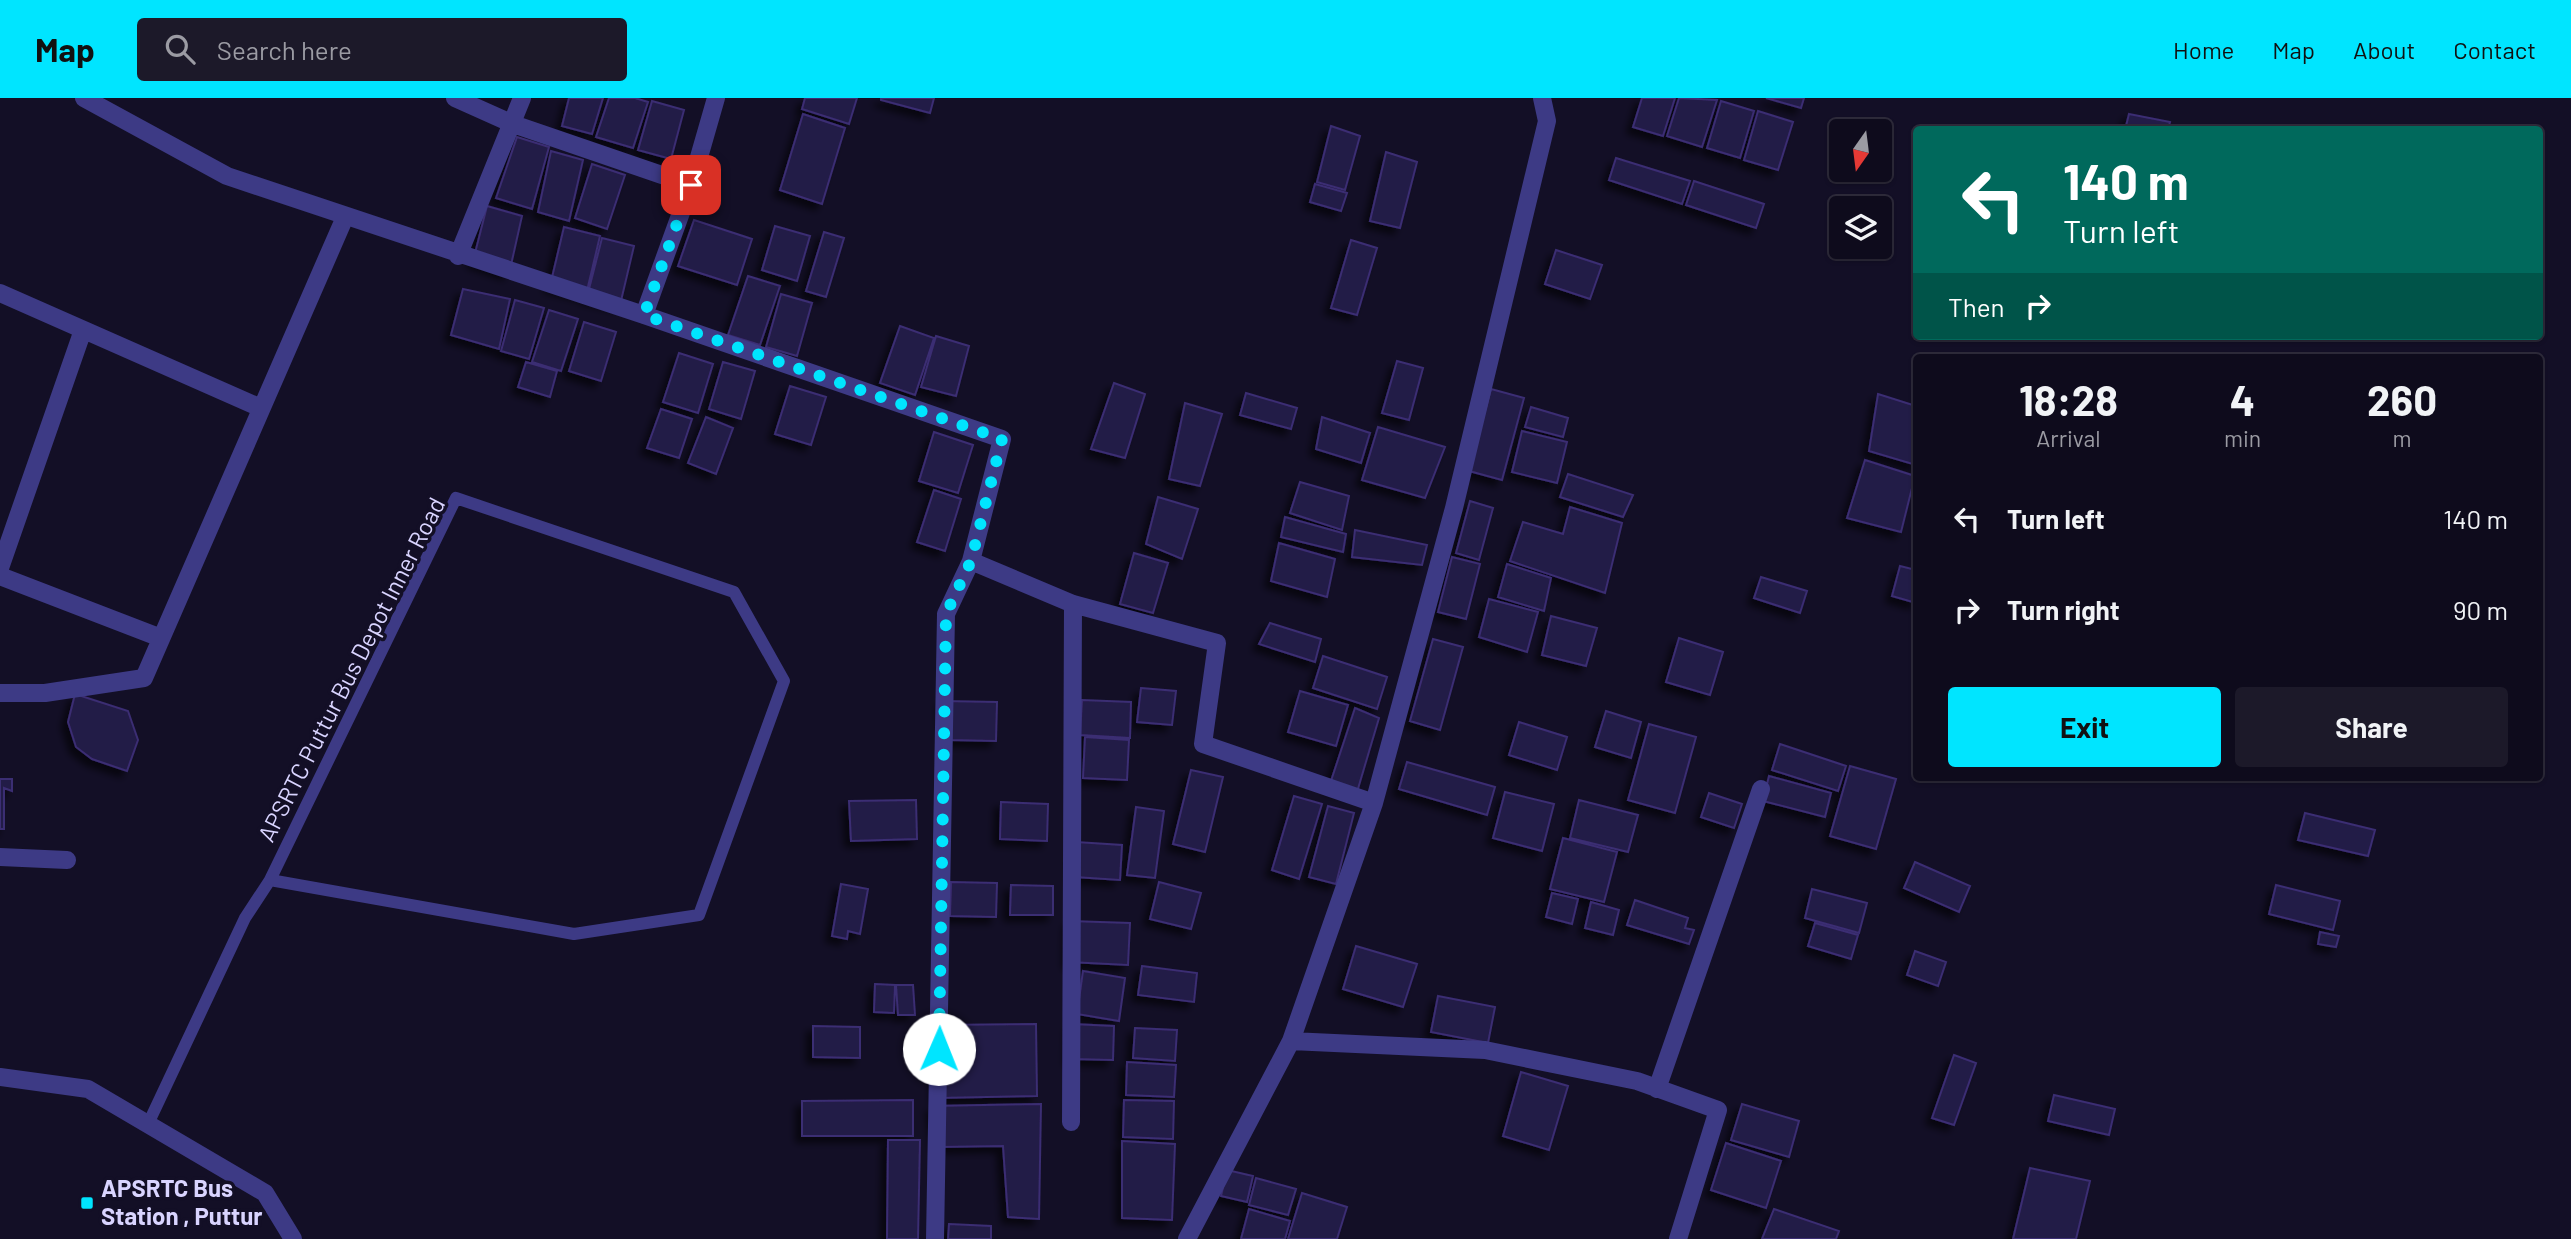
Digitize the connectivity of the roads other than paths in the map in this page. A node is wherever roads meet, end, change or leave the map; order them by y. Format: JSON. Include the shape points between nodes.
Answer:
{"nodes":[{"id":1,"x":84,"y":98,"type":"edge"},
{"id":2,"x":455,"y":98,"type":"edge"},
{"id":3,"x":522,"y":98,"type":"edge"},
{"id":4,"x":716,"y":98,"type":"edge"},
{"id":5,"x":1542,"y":98,"type":"edge"},
{"id":6,"x":513,"y":124,"type":"junction"},
{"id":7,"x":691,"y":185,"type":"junction"},
{"id":8,"x":345,"y":217,"type":"junction"},
{"id":9,"x":458,"y":256,"type":"junction"},
{"id":10,"x":0,"y":293,"type":"edge"},
{"id":11,"x":644,"y":315,"type":"junction"},
{"id":12,"x":83,"y":330,"type":"junction"},
{"id":13,"x":261,"y":408,"type":"junction"},
{"id":14,"x":971,"y":561,"type":"junction"},
{"id":15,"x":0,"y":568,"type":"edge"},
{"id":16,"x":0,"y":576,"type":"edge"},
{"id":17,"x":1073,"y":604,"type":"junction"},
{"id":18,"x":161,"y":638,"type":"junction"},
{"id":19,"x":0,"y":693,"type":"edge"},
{"id":20,"x":1761,"y":789,"type":"dead end"},
{"id":21,"x":1374,"y":803,"type":"junction"},
{"id":22,"x":0,"y":857,"type":"edge"},
{"id":23,"x":67,"y":860,"type":"dead end"},
{"id":24,"x":270,"y":880,"type":"junction"},
{"id":25,"x":1291,"y":1041,"type":"junction"},
{"id":26,"x":0,"y":1077,"type":"edge"},
{"id":27,"x":1657,"y":1088,"type":"junction"},
{"id":28,"x":1071,"y":1122,"type":"dead end"},
{"id":29,"x":148,"y":1124,"type":"junction"},
{"id":30,"x":293,"y":1239,"type":"edge"},
{"id":31,"x":935,"y":1239,"type":"edge"},
{"id":32,"x":1187,"y":1239,"type":"edge"},
{"id":33,"x":1678,"y":1239,"type":"edge"}],
"edges":[{"from":1,"to":8,"type":"street","via":[[227,176]]},
{"from":2,"to":6,"type":"street"},
{"from":3,"to":6,"type":"street"},
{"from":4,"to":7,"type":"street"},
{"from":5,"to":21,"type":"street","via":[[1547,121],[1541,148],[1454,508]]},
{"from":6,"to":7,"type":"street"},
{"from":6,"to":9,"type":"street"},
{"from":7,"to":11,"type":"street"},
{"from":8,"to":9,"type":"street"},
{"from":8,"to":13,"type":"street"},
{"from":9,"to":11,"type":"street"},
{"from":10,"to":12,"type":"street"},
{"from":11,"to":14,"type":"street","via":[[1002,439]]},
{"from":12,"to":13,"type":"street"},
{"from":12,"to":15,"type":"street"},
{"from":13,"to":18,"type":"street"},
{"from":14,"to":17,"type":"street"},
{"from":14,"to":31,"type":"street","via":[[946,614]]},
{"from":16,"to":18,"type":"street"},
{"from":17,"to":21,"type":"street","via":[[1217,643],[1203,744]]},
{"from":17,"to":28,"type":"street"},
{"from":18,"to":19,"type":"street","via":[[144,678],[45,693]]},
{"from":20,"to":27,"type":"street"},
{"from":21,"to":25,"type":"street"},
{"from":22,"to":23,"type":"street"},
{"from":24,"to":24,"type":"lane","name":"APSRTC Puttur Bus Depot Inner Road","via":[[574,934],[699,915],[784,681],[734,592],[456,498]]},
{"from":24,"to":29,"type":"lane","name":"APSRTC Puttur Bus Depot Inner Road","via":[[245,918]]},
{"from":25,"to":27,"type":"street","via":[[1485,1050]]},
{"from":25,"to":32,"type":"street"},
{"from":26,"to":29,"type":"street","via":[[89,1089]]},
{"from":27,"to":33,"type":"street","via":[[1718,1110]]},
{"from":29,"to":30,"type":"street","via":[[265,1193]]}]}
